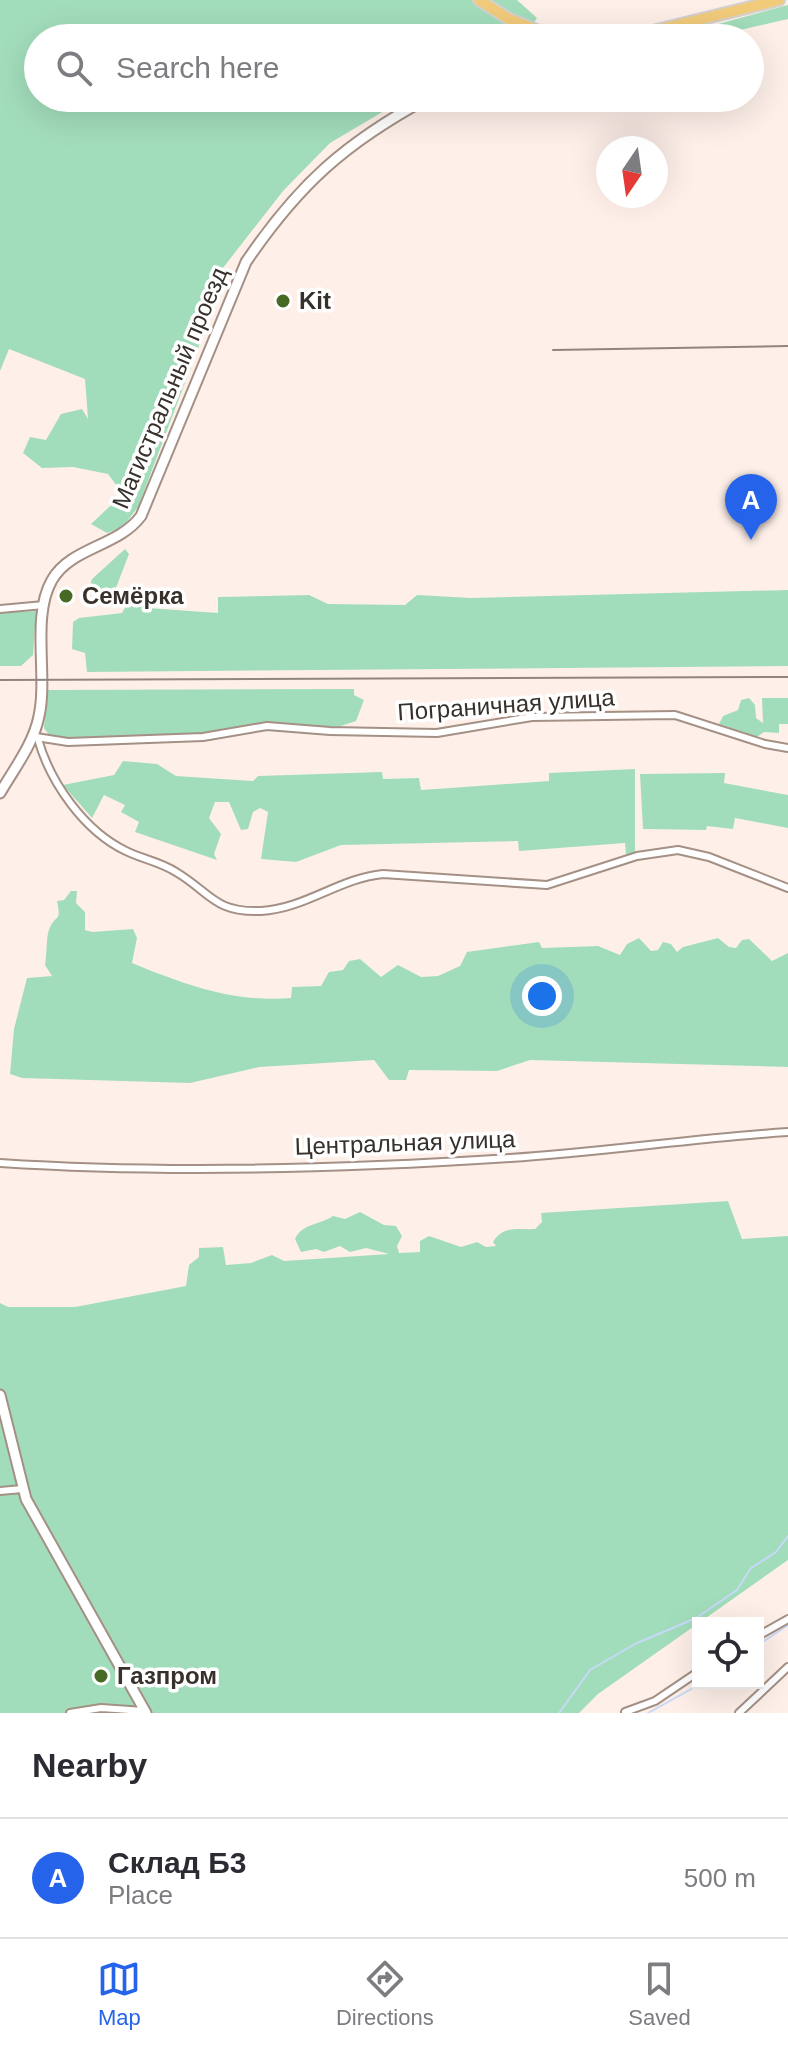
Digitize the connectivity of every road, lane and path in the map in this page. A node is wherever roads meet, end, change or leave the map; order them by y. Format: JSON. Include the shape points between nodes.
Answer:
{"nodes":[{"id":1,"x":479,"y":0,"type":"edge"},
{"id":2,"x":779,"y":0,"type":"edge"},
{"id":3,"x":509,"y":19,"type":"junction"},
{"id":4,"x":513,"y":24,"type":"edge"},
{"id":5,"x":522,"y":24,"type":"edge"},
{"id":6,"x":681,"y":24,"type":"edge"},
{"id":7,"x":405,"y":112,"type":"edge"},
{"id":8,"x":45,"y":605,"type":"junction"},
{"id":9,"x":0,"y":609,"type":"edge"},
{"id":10,"x":36,"y":737,"type":"junction"},
{"id":11,"x":788,"y":748,"type":"edge"},
{"id":12,"x":0,"y":792,"type":"edge"},
{"id":13,"x":788,"y":888,"type":"edge"},
{"id":14,"x":788,"y":1132,"type":"edge"},
{"id":15,"x":0,"y":1163,"type":"edge"},
{"id":16,"x":0,"y":1395,"type":"edge"},
{"id":17,"x":22,"y":1489,"type":"junction"},
{"id":18,"x":0,"y":1491,"type":"edge"},
{"id":19,"x":788,"y":1619,"type":"edge"},
{"id":20,"x":764,"y":1633,"type":"edge"},
{"id":21,"x":788,"y":1667,"type":"edge"},
{"id":22,"x":692,"y":1676,"type":"edge"},
{"id":23,"x":145,"y":1712,"type":"edge"},
{"id":24,"x":625,"y":1712,"type":"edge"},
{"id":25,"x":70,"y":1713,"type":"edge"},
{"id":26,"x":739,"y":1713,"type":"edge"}],
"edges":[{"from":1,"to":3,"type":"main road"},
{"from":2,"to":6,"type":"main road"},
{"from":3,"to":4,"type":"main road"},
{"from":3,"to":5,"type":"main road"},
{"from":7,"to":8,"type":"main road","name":"Магистральный проезд","via":[[337,154],[271,224],[223,309],[141,516],[123,535],[59,570]]},
{"from":8,"to":9,"type":"street"},
{"from":8,"to":10,"type":"main road","name":"Магистральный проезд"},
{"from":10,"to":11,"type":"street","name":"Пограничная улица","via":[[68,742],[203,737],[267,726],[437,733],[532,717],[616,714],[683,715]]},
{"from":10,"to":12,"type":"main road","name":"Магистральный проезд"},
{"from":10,"to":13,"type":"street","via":[[62,790],[109,841],[171,868],[210,900],[235,908],[277,909],[383,874],[558,884],[660,850],[691,852]]},
{"from":14,"to":15,"type":"street","name":"Центральная улица","via":[[512,1158],[357,1165]]},
{"from":16,"to":17,"type":"main road"},
{"from":17,"to":18,"type":"street"},
{"from":17,"to":23,"type":"main road","via":[[41,1532]]},
{"from":19,"to":20,"type":"street"},
{"from":21,"to":26,"type":"street"},
{"from":22,"to":24,"type":"street","via":[[655,1701]]},
{"from":23,"to":25,"type":"street","via":[[101,1708]]}]}
